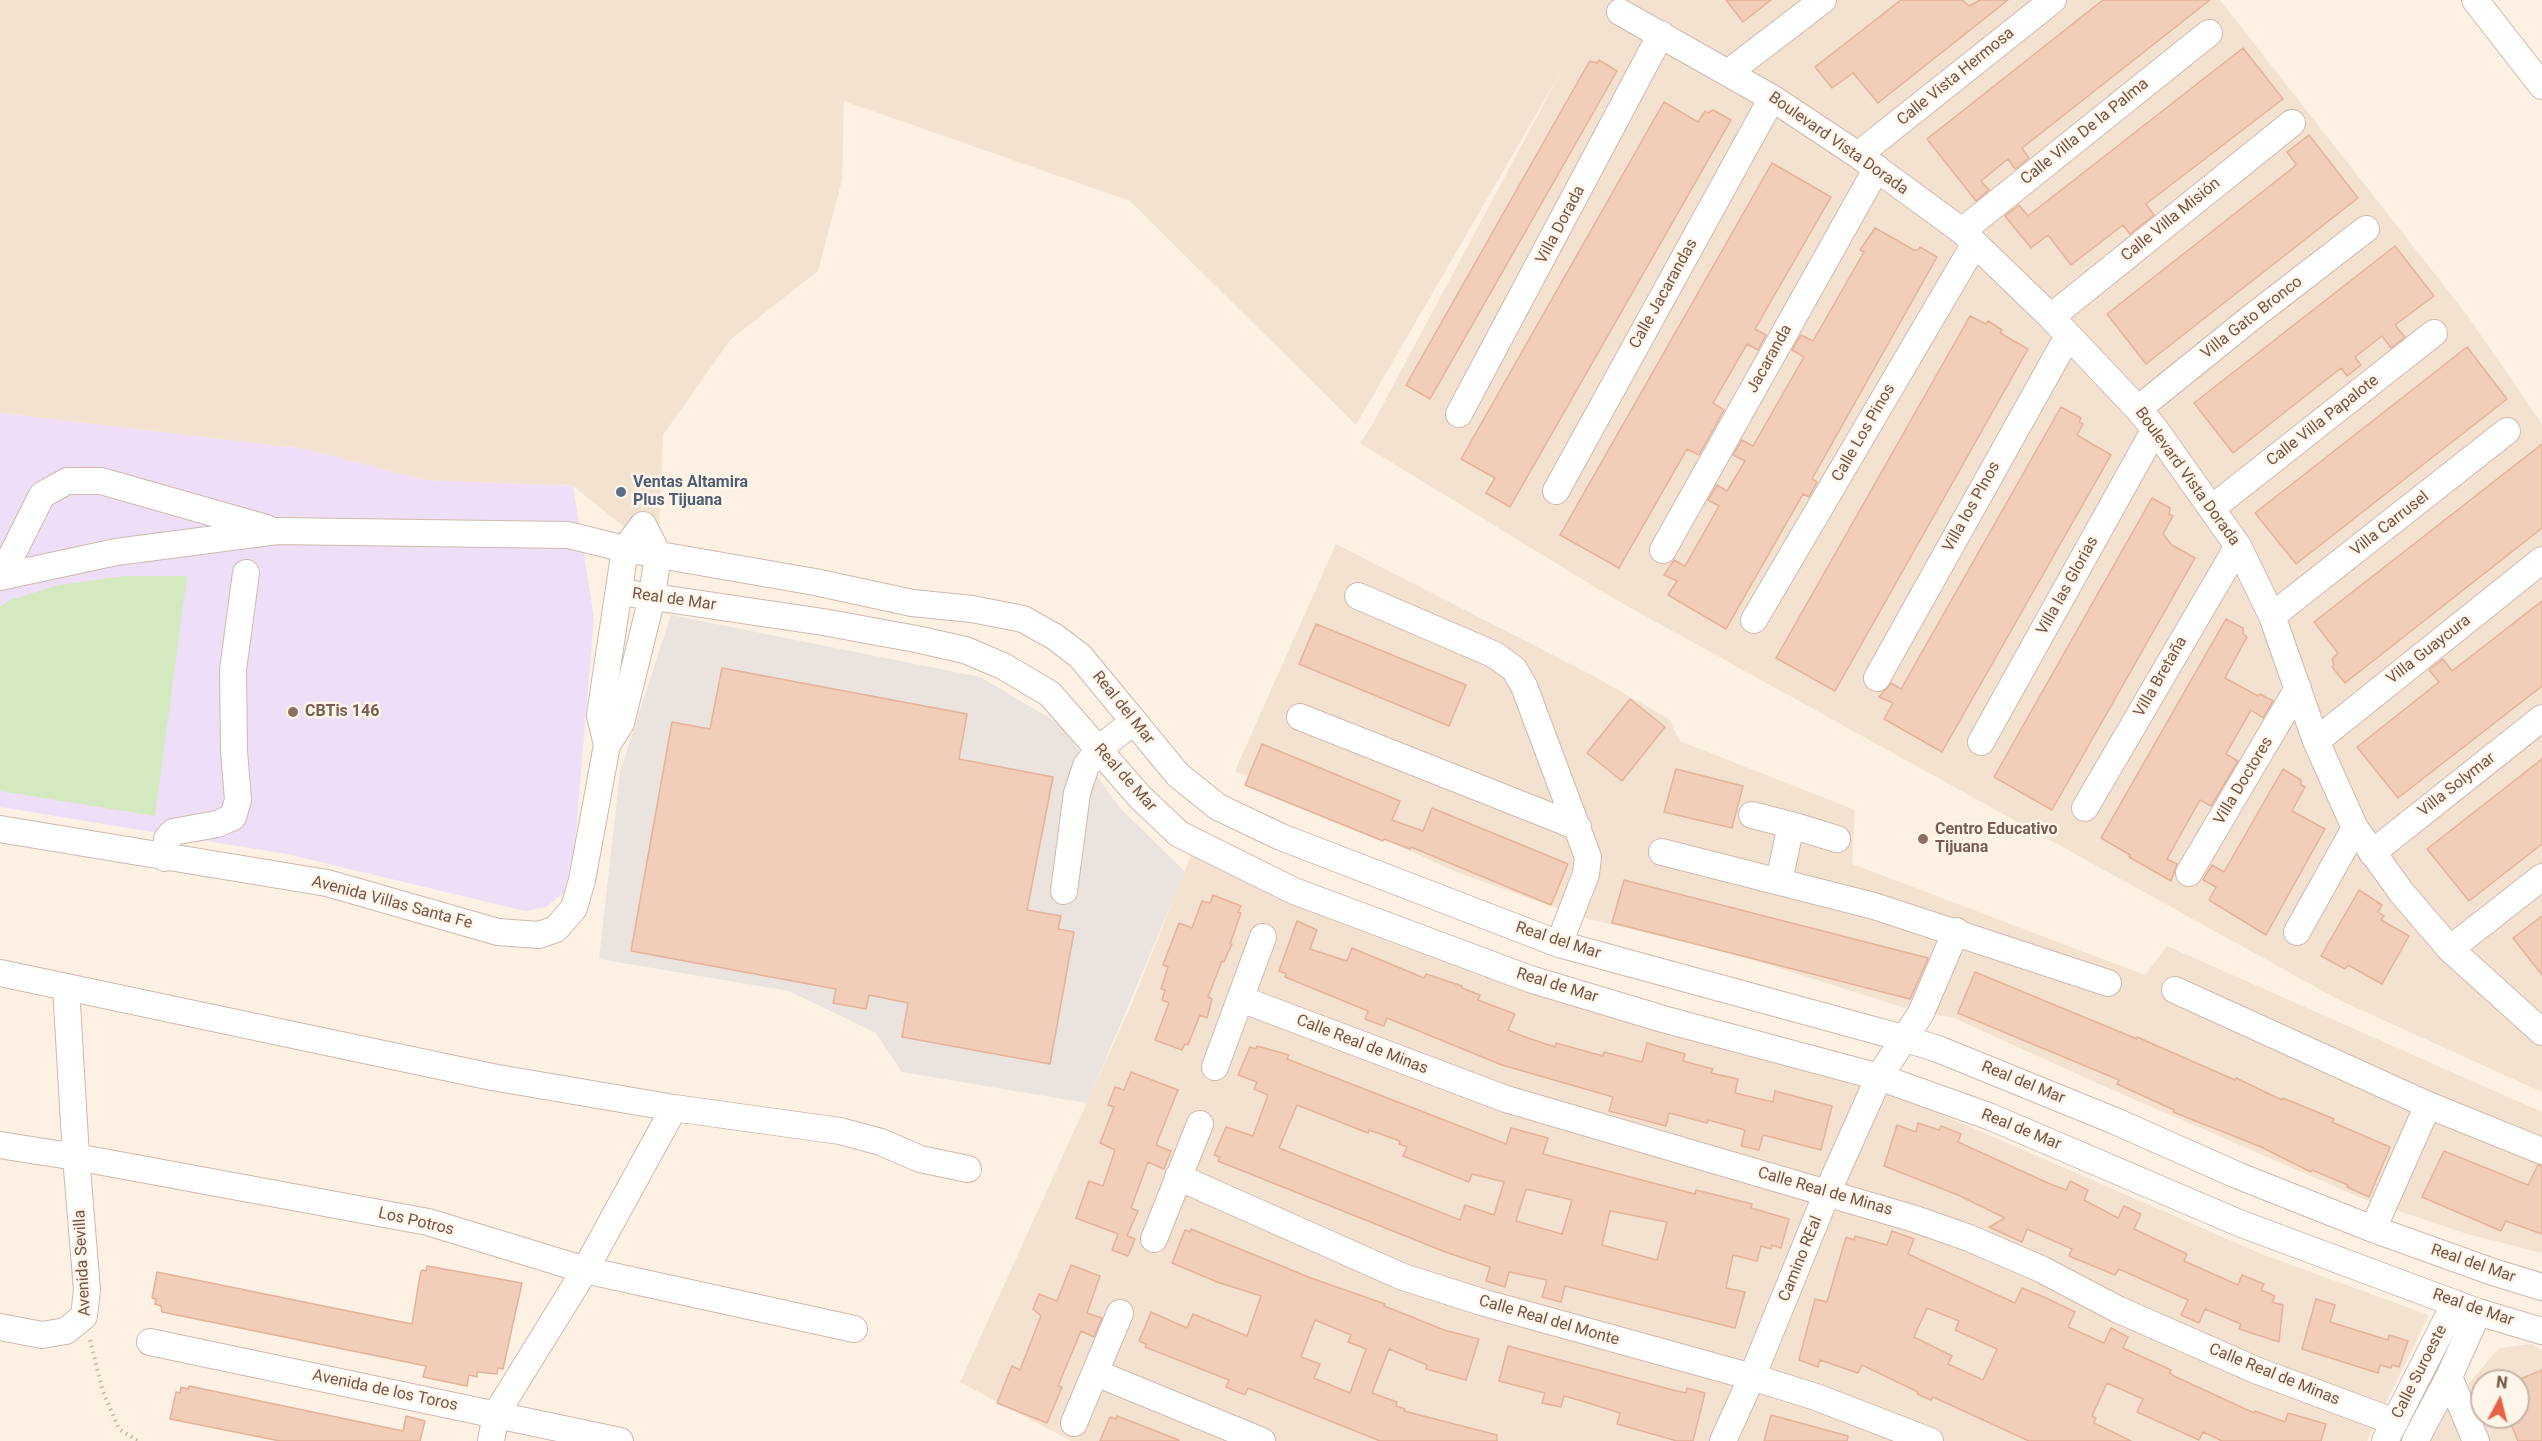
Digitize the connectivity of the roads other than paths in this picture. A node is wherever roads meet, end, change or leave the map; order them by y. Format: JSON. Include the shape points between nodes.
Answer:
{"nodes":[{"id":1,"x":1823,"y":0,"type":"edge"},
{"id":2,"x":2053,"y":0,"type":"edge"},
{"id":3,"x":2475,"y":0,"type":"edge"},
{"id":4,"x":1620,"y":12,"type":"dead end"},
{"id":5,"x":2209,"y":33,"type":"dead end"},
{"id":6,"x":1661,"y":34,"type":"junction"},
{"id":7,"x":1729,"y":72,"type":"junction"},
{"id":8,"x":2540,"y":79,"type":"edge"},
{"id":9,"x":1772,"y":98,"type":"junction"},
{"id":10,"x":2292,"y":123,"type":"dead end"},
{"id":11,"x":1868,"y":161,"type":"junction"},
{"id":12,"x":2366,"y":229,"type":"dead end"},
{"id":13,"x":1968,"y":238,"type":"junction"},
{"id":14,"x":2051,"y":317,"type":"junction"},
{"id":15,"x":2434,"y":333,"type":"dead end"},
{"id":16,"x":2068,"y":336,"type":"junction"},
{"id":17,"x":2138,"y":409,"type":"junction"},
{"id":18,"x":1459,"y":414,"type":"dead end"},
{"id":19,"x":2155,"y":429,"type":"junction"},
{"id":20,"x":2507,"y":431,"type":"dead end"},
{"id":21,"x":1556,"y":491,"type":"dead end"},
{"id":22,"x":2212,"y":508,"type":"junction"},
{"id":23,"x":278,"y":531,"type":"junction"},
{"id":24,"x":2238,"y":546,"type":"junction"},
{"id":25,"x":625,"y":549,"type":"junction"},
{"id":26,"x":1663,"y":550,"type":"dead end"},
{"id":27,"x":658,"y":554,"type":"junction"},
{"id":28,"x":2542,"y":560,"type":"edge"},
{"id":29,"x":246,"y":573,"type":"dead end"},
{"id":30,"x":1,"y":576,"type":"edge"},
{"id":31,"x":620,"y":592,"type":"junction"},
{"id":32,"x":1358,"y":596,"type":"dead end"},
{"id":33,"x":652,"y":597,"type":"junction"},
{"id":34,"x":2272,"y":615,"type":"junction"},
{"id":35,"x":1754,"y":620,"type":"dead end"},
{"id":36,"x":1877,"y":678,"type":"dead end"},
{"id":37,"x":2298,"y":688,"type":"junction"},
{"id":38,"x":1300,"y":717,"type":"dead end"},
{"id":39,"x":2542,"y":718,"type":"edge"},
{"id":40,"x":1134,"y":721,"type":"junction"},
{"id":41,"x":2316,"y":741,"type":"junction"},
{"id":42,"x":1981,"y":742,"type":"dead end"},
{"id":43,"x":608,"y":745,"type":"junction"},
{"id":44,"x":1099,"y":749,"type":"junction"},
{"id":45,"x":2085,"y":808,"type":"dead end"},
{"id":46,"x":1752,"y":815,"type":"dead end"},
{"id":47,"x":1791,"y":825,"type":"junction"},
{"id":48,"x":1578,"y":827,"type":"junction"},
{"id":49,"x":2355,"y":828,"type":"junction"},
{"id":50,"x":0,"y":829,"type":"edge"},
{"id":51,"x":1837,"y":839,"type":"dead end"},
{"id":52,"x":1662,"y":852,"type":"dead end"},
{"id":53,"x":2372,"y":853,"type":"junction"},
{"id":54,"x":165,"y":858,"type":"junction"},
{"id":55,"x":2189,"y":873,"type":"dead end"},
{"id":56,"x":2542,"y":876,"type":"edge"},
{"id":57,"x":1779,"y":881,"type":"junction"},
{"id":58,"x":1064,"y":891,"type":"dead end"},
{"id":59,"x":1956,"y":931,"type":"junction"},
{"id":60,"x":2297,"y":932,"type":"dead end"},
{"id":61,"x":1263,"y":937,"type":"dead end"},
{"id":62,"x":1559,"y":944,"type":"junction"},
{"id":63,"x":2450,"y":949,"type":"junction"},
{"id":64,"x":0,"y":974,"type":"edge"},
{"id":65,"x":2108,"y":983,"type":"dead end"},
{"id":66,"x":66,"y":987,"type":"junction"},
{"id":67,"x":2175,"y":990,"type":"dead end"},
{"id":68,"x":1241,"y":999,"type":"junction"},
{"id":69,"x":2542,"y":1032,"type":"edge"},
{"id":70,"x":1903,"y":1038,"type":"junction"},
{"id":71,"x":1215,"y":1067,"type":"dead end"},
{"id":72,"x":1879,"y":1077,"type":"junction"},
{"id":73,"x":2428,"y":1105,"type":"junction"},
{"id":74,"x":674,"y":1108,"type":"junction"},
{"id":75,"x":1200,"y":1124,"type":"dead end"},
{"id":76,"x":0,"y":1145,"type":"edge"},
{"id":77,"x":2542,"y":1151,"type":"edge"},
{"id":78,"x":76,"y":1156,"type":"junction"},
{"id":79,"x":968,"y":1169,"type":"dead end"},
{"id":80,"x":1178,"y":1177,"type":"junction"},
{"id":81,"x":1827,"y":1193,"type":"junction"},
{"id":82,"x":2373,"y":1229,"type":"junction"},
{"id":83,"x":1154,"y":1239,"type":"dead end"},
{"id":84,"x":585,"y":1270,"type":"junction"},
{"id":85,"x":2542,"y":1287,"type":"edge"},
{"id":86,"x":2455,"y":1302,"type":"junction"},
{"id":87,"x":2478,"y":1312,"type":"junction"},
{"id":88,"x":1120,"y":1313,"type":"dead end"},
{"id":89,"x":0,"y":1327,"type":"edge"},
{"id":90,"x":854,"y":1329,"type":"dead end"},
{"id":91,"x":2542,"y":1331,"type":"edge"},
{"id":92,"x":150,"y":1342,"type":"dead end"},
{"id":93,"x":1096,"y":1373,"type":"junction"},
{"id":94,"x":1752,"y":1377,"type":"junction"},
{"id":95,"x":2449,"y":1377,"type":"junction"},
{"id":96,"x":496,"y":1414,"type":"junction"},
{"id":97,"x":1074,"y":1423,"type":"dead end"},
{"id":98,"x":2390,"y":1432,"type":"edge"},
{"id":99,"x":491,"y":1441,"type":"edge"},
{"id":100,"x":620,"y":1441,"type":"edge"},
{"id":101,"x":1262,"y":1441,"type":"edge"},
{"id":102,"x":1723,"y":1441,"type":"edge"},
{"id":103,"x":1929,"y":1441,"type":"edge"},
{"id":104,"x":2415,"y":1441,"type":"edge"},
{"id":105,"x":2476,"y":1441,"type":"edge"}],
"edges":[{"from":1,"to":7,"type":"street"},
{"from":2,"to":11,"type":"street","name":"Calle Vista Hermosa"},
{"from":3,"to":8,"type":"street"},
{"from":4,"to":6,"type":"street","name":"Boulevard Vista Dorada"},
{"from":5,"to":13,"type":"street","name":"Calle Villa De la Palma"},
{"from":6,"to":7,"type":"street","name":"Boulevard Vista Dorada"},
{"from":6,"to":18,"type":"street","name":"Villa Dorada"},
{"from":7,"to":9,"type":"street","name":"Boulevard Vista Dorada"},
{"from":9,"to":11,"type":"street","name":"Boulevard Vista Dorada"},
{"from":9,"to":21,"type":"street","name":"Calle Jacarandas"},
{"from":10,"to":14,"type":"street","name":"Calle Villa Misión"},
{"from":11,"to":13,"type":"street","name":"Boulevard Vista Dorada"},
{"from":11,"to":26,"type":"street","name":"Jacaranda"},
{"from":12,"to":17,"type":"street","name":"Villa Gato Bronco"},
{"from":13,"to":14,"type":"street","name":"Boulevard Vista Dorada"},
{"from":13,"to":35,"type":"street","name":"Calle Los Pinos"},
{"from":14,"to":16,"type":"street","name":"Boulevard Vista Dorada"},
{"from":15,"to":22,"type":"street","name":"Calle Villa Papalote"},
{"from":16,"to":17,"type":"street","name":"Boulevard Vista Dorada"},
{"from":16,"to":36,"type":"street","name":"Villa los PInos"},
{"from":17,"to":19,"type":"street","name":"Boulevard Vista Dorada"},
{"from":19,"to":22,"type":"street","name":"Boulevard Vista Dorada"},
{"from":19,"to":42,"type":"street","name":"Villa las Glorias"},
{"from":20,"to":34,"type":"street","name":"Villa Carrusel"},
{"from":22,"to":24,"type":"street","name":"Boulevard Vista Dorada"},
{"from":23,"to":25,"type":"street","name":"Real del Mar","via":[[568,535]]},
{"from":23,"to":30,"type":"street","via":[[116,552]]},
{"from":23,"to":30,"type":"street","via":[[101,481],[67,481],[42,495]]},
{"from":24,"to":34,"type":"street","name":"Boulevard Vista Dorada"},
{"from":24,"to":45,"type":"street","name":"Villa Bretaña"},
{"from":25,"to":27,"type":"street","name":"Real del Mar"},
{"from":25,"to":31,"type":"street","name":"Avenida Villas Santa Fe"},
{"from":27,"to":33,"type":"street","name":"Avenida Villas Santa Fe"},
{"from":27,"to":40,"type":"street","name":"Real del Mar","via":[[912,603],[1023,619],[1080,656]]},
{"from":28,"to":41,"type":"street","name":"Villa Guaycura"},
{"from":29,"to":54,"type":"street","via":[[233,670],[238,801],[232,817],[217,824],[173,832],[167,839]]},
{"from":31,"to":33,"type":"street","name":"Real de Mar"},
{"from":31,"to":43,"type":"street","name":"Avenida Villas Santa Fe","via":[[600,715]]},
{"from":32,"to":48,"type":"street","via":[[1496,655],[1514,669]]},
{"from":33,"to":43,"type":"street","name":"Avenida Villas Santa Fe","via":[[621,723]]},
{"from":33,"to":44,"type":"street","name":"Real de Mar","via":[[823,622],[965,650],[1003,666],[1050,694]]},
{"from":34,"to":37,"type":"street","name":"Boulevard Vista Dorada"},
{"from":37,"to":41,"type":"street","name":"Boulevard Vista Dorada"},
{"from":37,"to":55,"type":"street","name":"Villa Doctores"},
{"from":38,"to":48,"type":"street"},
{"from":39,"to":53,"type":"street","name":"Villa Solymar"},
{"from":40,"to":44,"type":"street"},
{"from":40,"to":62,"type":"street","name":"Real del Mar","via":[[1178,774],[1218,807],[1281,837]]},
{"from":41,"to":49,"type":"street","name":"Boulevard Vista Dorada"},
{"from":43,"to":54,"type":"street","name":"Avenida Villas Santa Fe","via":[[574,908],[556,929],[539,935],[498,932],[327,883]]},
{"from":44,"to":58,"type":"street","via":[[1086,766],[1077,793]]},
{"from":44,"to":72,"type":"street","name":"Real de Mar","via":[[1140,797],[1179,834],[1294,891],[1530,979]]},
{"from":46,"to":47,"type":"street"},
{"from":47,"to":51,"type":"street"},
{"from":47,"to":57,"type":"street"},
{"from":48,"to":62,"type":"street","via":[[1588,866]]},
{"from":49,"to":53,"type":"street","name":"Boulevard Vista Dorada"},
{"from":49,"to":60,"type":"street"},
{"from":50,"to":54,"type":"street","name":"Avenida Villas Santa Fe"},
{"from":52,"to":57,"type":"street"},
{"from":53,"to":63,"type":"street","name":"Boulevard Vista Dorada"},
{"from":56,"to":63,"type":"street"},
{"from":57,"to":59,"type":"street"},
{"from":59,"to":65,"type":"street"},
{"from":59,"to":70,"type":"street","name":"Camino REal","via":[[1921,1012]]},
{"from":61,"to":68,"type":"street"},
{"from":62,"to":70,"type":"street","name":"Real del Mar"},
{"from":63,"to":69,"type":"street","name":"Boulevard Vista Dorada"},
{"from":64,"to":66,"type":"street"},
{"from":66,"to":74,"type":"street","via":[[492,1077]]},
{"from":66,"to":78,"type":"street","name":"Avenida Sevilla"},
{"from":67,"to":73,"type":"street"},
{"from":68,"to":71,"type":"street"},
{"from":68,"to":81,"type":"street","name":"Calle Real de Minas","via":[[1506,1099]]},
{"from":70,"to":72,"type":"street","name":"Camino REal"},
{"from":70,"to":82,"type":"street","name":"Real del Mar","via":[[1974,1063]]},
{"from":72,"to":81,"type":"street","name":"Camino REal"},
{"from":72,"to":86,"type":"street","name":"Real de Mar","via":[[1991,1117],[2260,1231]]},
{"from":73,"to":77,"type":"street"},
{"from":73,"to":82,"type":"street"},
{"from":74,"to":79,"type":"street","via":[[840,1131],[881,1142],[920,1159]]},
{"from":74,"to":84,"type":"street"},
{"from":75,"to":80,"type":"street"},
{"from":76,"to":78,"type":"street","name":"Los Potros"},
{"from":78,"to":84,"type":"street","name":"Los Potros","via":[[428,1222]]},
{"from":78,"to":89,"type":"street","name":"Avenida Sevilla","via":[[87,1290],[84,1316],[66,1331],[42,1335]]},
{"from":80,"to":83,"type":"street"},
{"from":80,"to":94,"type":"street","name":"Calle Real del Monte","via":[[1403,1277]]},
{"from":81,"to":94,"type":"street","name":"Camino REal"},
{"from":81,"to":98,"type":"street","name":"Calle Real de Minas","via":[[1969,1238]]},
{"from":82,"to":85,"type":"street","name":"Real del Mar"},
{"from":84,"to":90,"type":"street","name":"Los Potros"},
{"from":84,"to":96,"type":"street"},
{"from":86,"to":87,"type":"street","name":"Real de Mar"},
{"from":86,"to":98,"type":"street","name":"Calle Suroeste"},
{"from":87,"to":91,"type":"street","name":"Real de Mar"},
{"from":87,"to":95,"type":"street","name":"Calle Suroeste"},
{"from":88,"to":93,"type":"street"},
{"from":92,"to":96,"type":"street","name":"Avenida de los Toros"},
{"from":93,"to":97,"type":"street"},
{"from":93,"to":101,"type":"street"},
{"from":94,"to":102,"type":"street","name":"Camino REal"},
{"from":94,"to":103,"type":"street","name":"Calle Real del Monte"},
{"from":95,"to":104,"type":"street","name":"Calle Suroeste"},
{"from":95,"to":105,"type":"street"},
{"from":96,"to":99,"type":"street"},
{"from":96,"to":100,"type":"street","name":"Avenida de los Toros"}]}
